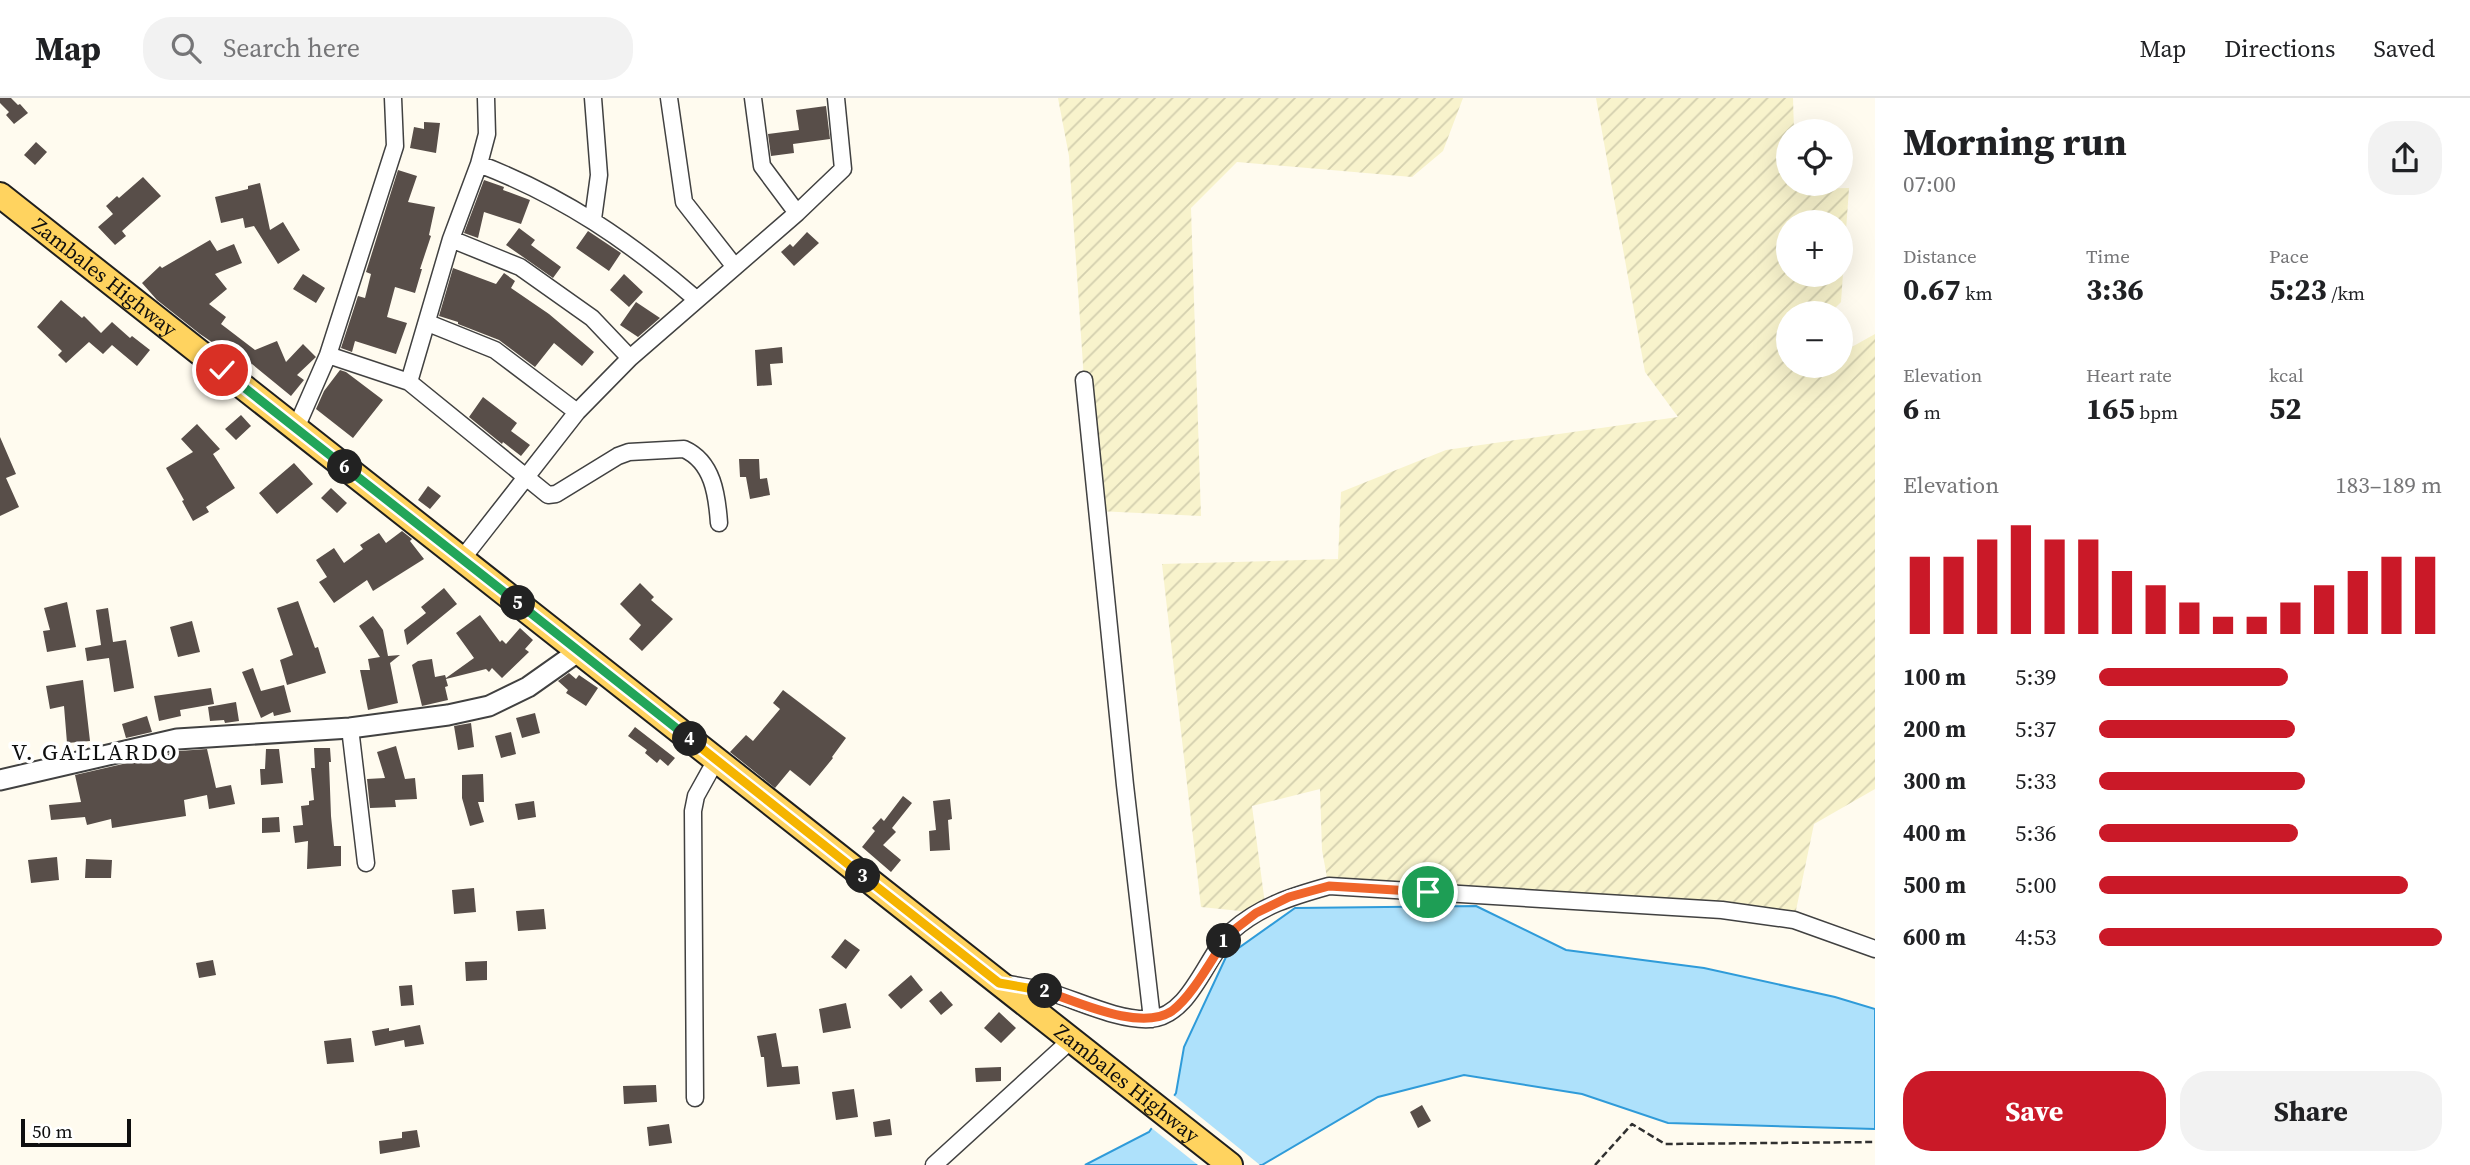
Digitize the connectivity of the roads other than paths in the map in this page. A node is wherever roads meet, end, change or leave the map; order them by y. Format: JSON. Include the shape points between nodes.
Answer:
{"nodes":[{"id":1,"x":393,"y":98,"type":"edge"},
{"id":2,"x":486,"y":98,"type":"edge"},
{"id":3,"x":593,"y":98,"type":"edge"},
{"id":4,"x":669,"y":98,"type":"edge"},
{"id":5,"x":753,"y":98,"type":"edge"},
{"id":6,"x":836,"y":98,"type":"edge"},
{"id":7,"x":479,"y":164,"type":"junction"},
{"id":8,"x":0,"y":195,"type":"edge"},
{"id":9,"x":797,"y":213,"type":"junction"},
{"id":10,"x":593,"y":219,"type":"junction"},
{"id":11,"x":451,"y":239,"type":"junction"},
{"id":12,"x":735,"y":267,"type":"junction"},
{"id":13,"x":696,"y":299,"type":"junction"},
{"id":14,"x":428,"y":323,"type":"junction"},
{"id":15,"x":328,"y":355,"type":"junction"},
{"id":16,"x":630,"y":358,"type":"junction"},
{"id":17,"x":1084,"y":380,"type":"dead end"},
{"id":18,"x":409,"y":382,"type":"junction"},
{"id":19,"x":577,"y":412,"type":"junction"},
{"id":20,"x":296,"y":428,"type":"junction"},
{"id":21,"x":527,"y":477,"type":"junction"},
{"id":22,"x":719,"y":523,"type":"dead end"},
{"id":23,"x":462,"y":559,"type":"junction"},
{"id":24,"x":579,"y":651,"type":"junction"},
{"id":25,"x":350,"y":728,"type":"junction"},
{"id":26,"x":716,"y":760,"type":"junction"},
{"id":27,"x":0,"y":780,"type":"edge"},
{"id":28,"x":366,"y":863,"type":"dead end"},
{"id":29,"x":1875,"y":949,"type":"edge"},
{"id":30,"x":999,"y":983,"type":"junction"},
{"id":31,"x":1153,"y":1019,"type":"junction"},
{"id":32,"x":1071,"y":1040,"type":"junction"},
{"id":33,"x":695,"y":1098,"type":"dead end"},
{"id":34,"x":934,"y":1165,"type":"edge"},
{"id":35,"x":1230,"y":1165,"type":"edge"}],
"edges":[{"from":1,"to":15,"type":"street","via":[[396,146]]},
{"from":2,"to":7,"type":"street","via":[[487,134]]},
{"from":3,"to":10,"type":"street","via":[[599,175]]},
{"from":4,"to":12,"type":"street","via":[[684,202]]},
{"from":5,"to":9,"type":"street","via":[[762,166]]},
{"from":6,"to":9,"type":"street","via":[[843,169]]},
{"from":7,"to":10,"type":"street","via":[[522,180]]},
{"from":7,"to":11,"type":"street"},
{"from":8,"to":20,"type":"main road","name":"Zambales Highway"},
{"from":9,"to":12,"type":"street"},
{"from":10,"to":13,"type":"street"},
{"from":11,"to":14,"type":"street"},
{"from":11,"to":16,"type":"street","via":[[520,267],[592,318]]},
{"from":12,"to":13,"type":"street"},
{"from":13,"to":16,"type":"street"},
{"from":14,"to":18,"type":"street"},
{"from":14,"to":19,"type":"street","via":[[495,350]]},
{"from":15,"to":18,"type":"street"},
{"from":15,"to":20,"type":"street"},
{"from":16,"to":19,"type":"street"},
{"from":17,"to":31,"type":"street"},
{"from":18,"to":21,"type":"street"},
{"from":19,"to":21,"type":"street"},
{"from":20,"to":23,"type":"main road","name":"Zambales Highway"},
{"from":21,"to":22,"type":"street","via":[[552,495],[629,452],[684,449],[710,476]]},
{"from":21,"to":23,"type":"street"},
{"from":23,"to":24,"type":"main road","name":"Zambales Highway"},
{"from":24,"to":25,"type":"street","via":[[528,688],[489,706]]},
{"from":24,"to":26,"type":"main road","name":"Zambales Highway"},
{"from":25,"to":27,"type":"street","via":[[177,739]]},
{"from":25,"to":28,"type":"street"},
{"from":26,"to":30,"type":"main road","name":"Zambales Highway"},
{"from":26,"to":33,"type":"street","via":[[693,811]]},
{"from":29,"to":31,"type":"street","via":[[1794,920],[1722,910],[1329,886],[1289,897],[1256,913],[1230,933],[1184,999],[1171,1012]]},
{"from":30,"to":31,"type":"street","via":[[1044,990],[1130,1018]]},
{"from":30,"to":32,"type":"main road","name":"Zambales Highway"},
{"from":32,"to":34,"type":"street"},
{"from":32,"to":35,"type":"main road","name":"Zambales Highway"}]}
